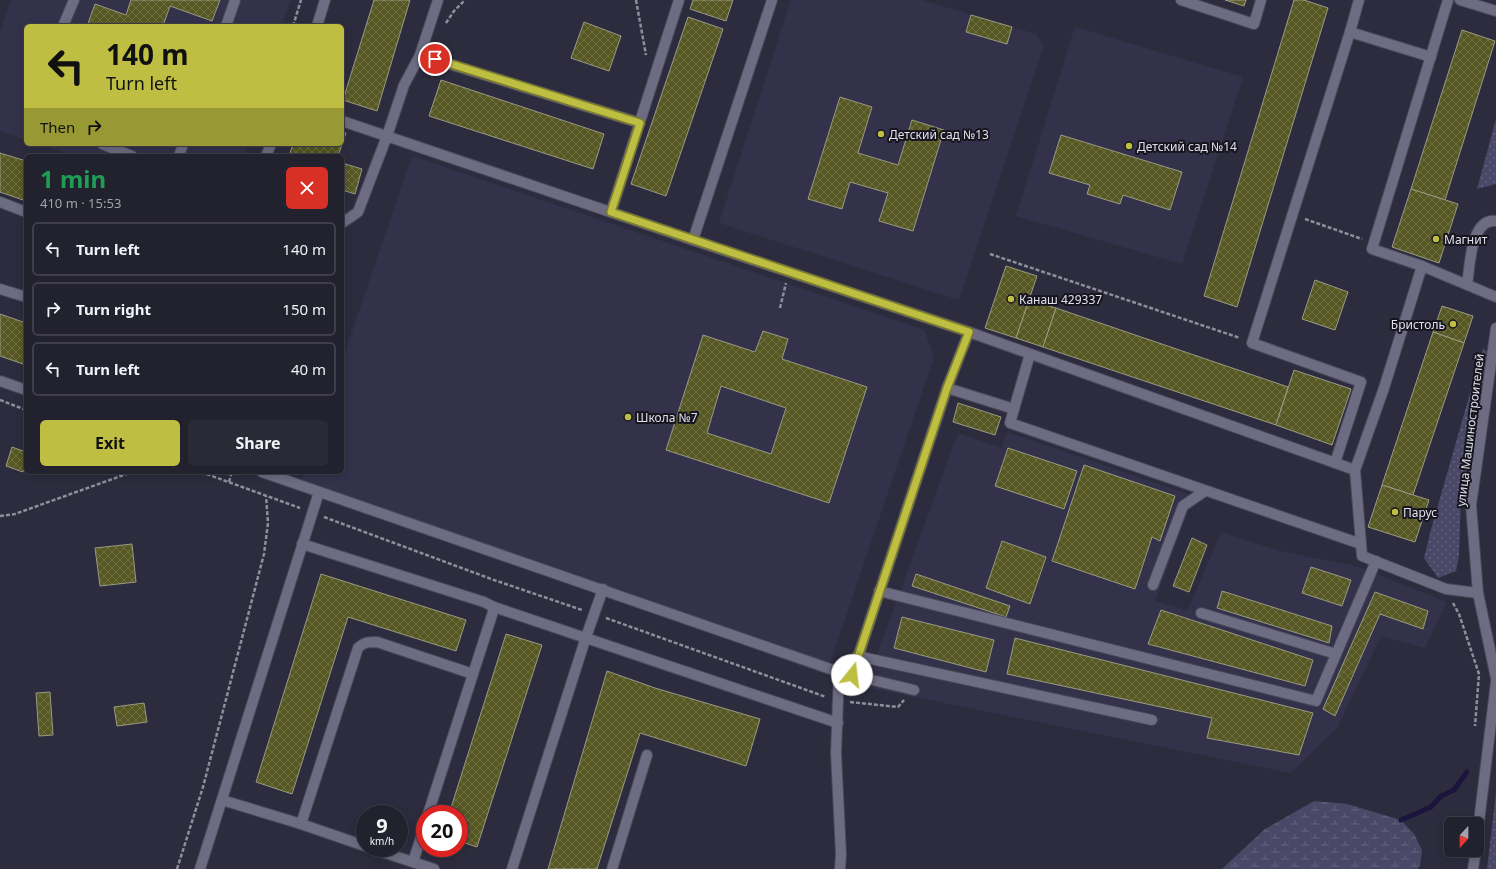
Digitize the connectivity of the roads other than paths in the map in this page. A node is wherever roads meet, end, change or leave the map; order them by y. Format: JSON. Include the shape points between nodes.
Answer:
{"nodes":[{"id":1,"x":74,"y":0,"type":"edge"},
{"id":2,"x":235,"y":0,"type":"edge"},
{"id":3,"x":325,"y":0,"type":"edge"},
{"id":4,"x":438,"y":0,"type":"edge"},
{"id":5,"x":679,"y":0,"type":"edge"},
{"id":6,"x":772,"y":0,"type":"edge"},
{"id":7,"x":1181,"y":0,"type":"edge"},
{"id":8,"x":1261,"y":0,"type":"edge"},
{"id":9,"x":1359,"y":0,"type":"edge"},
{"id":10,"x":1448,"y":0,"type":"edge"},
{"id":11,"x":1460,"y":0,"type":"edge"},
{"id":12,"x":1496,"y":11,"type":"edge"},
{"id":13,"x":65,"y":24,"type":"edge"},
{"id":14,"x":227,"y":24,"type":"edge"},
{"id":15,"x":317,"y":24,"type":"edge"},
{"id":16,"x":1350,"y":32,"type":"junction"},
{"id":17,"x":420,"y":54,"type":"junction"},
{"id":18,"x":1431,"y":57,"type":"junction"},
{"id":19,"x":344,"y":122,"type":"edge"},
{"id":20,"x":640,"y":123,"type":"junction"},
{"id":21,"x":387,"y":136,"type":"junction"},
{"id":22,"x":107,"y":146,"type":"edge"},
{"id":23,"x":127,"y":154,"type":"edge"},
{"id":24,"x":0,"y":202,"type":"edge"},
{"id":25,"x":24,"y":211,"type":"edge"},
{"id":26,"x":611,"y":212,"type":"junction"},
{"id":27,"x":1496,"y":221,"type":"edge"},
{"id":28,"x":344,"y":222,"type":"edge"},
{"id":29,"x":693,"y":240,"type":"junction"},
{"id":30,"x":1422,"y":266,"type":"junction"},
{"id":31,"x":1467,"y":285,"type":"junction"},
{"id":32,"x":0,"y":289,"type":"edge"},
{"id":33,"x":24,"y":296,"type":"edge"},
{"id":34,"x":1496,"y":297,"type":"edge"},
{"id":35,"x":1496,"y":328,"type":"edge"},
{"id":36,"x":969,"y":332,"type":"junction"},
{"id":37,"x":1030,"y":354,"type":"junction"},
{"id":38,"x":0,"y":381,"type":"edge"},
{"id":39,"x":947,"y":388,"type":"junction"},
{"id":40,"x":24,"y":389,"type":"edge"},
{"id":41,"x":1014,"y":409,"type":"junction"},
{"id":42,"x":1335,"y":463,"type":"junction"},
{"id":43,"x":1355,"y":470,"type":"junction"},
{"id":44,"x":268,"y":474,"type":"edge"},
{"id":45,"x":1205,"y":491,"type":"junction"},
{"id":46,"x":319,"y":492,"type":"junction"},
{"id":47,"x":302,"y":544,"type":"junction"},
{"id":48,"x":1361,"y":544,"type":"junction"},
{"id":49,"x":1376,"y":561,"type":"junction"},
{"id":50,"x":1153,"y":584,"type":"dead end"},
{"id":51,"x":603,"y":589,"type":"junction"},
{"id":52,"x":879,"y":591,"type":"junction"},
{"id":53,"x":1478,"y":593,"type":"junction"},
{"id":54,"x":494,"y":607,"type":"junction"},
{"id":55,"x":1201,"y":613,"type":"dead end"},
{"id":56,"x":586,"y":637,"type":"junction"},
{"id":57,"x":1336,"y":654,"type":"junction"},
{"id":58,"x":857,"y":656,"type":"junction"},
{"id":59,"x":839,"y":672,"type":"junction"},
{"id":60,"x":473,"y":674,"type":"junction"},
{"id":61,"x":852,"y":675,"type":"junction"},
{"id":62,"x":1496,"y":678,"type":"edge"},
{"id":63,"x":1496,"y":682,"type":"edge"},
{"id":64,"x":914,"y":690,"type":"road end"},
{"id":65,"x":1152,"y":720,"type":"dead end"},
{"id":66,"x":838,"y":723,"type":"junction"},
{"id":67,"x":646,"y":755,"type":"dead end"},
{"id":68,"x":222,"y":800,"type":"junction"},
{"id":69,"x":431,"y":805,"type":"edge"},
{"id":70,"x":1480,"y":817,"type":"edge"},
{"id":71,"x":301,"y":824,"type":"junction"},
{"id":72,"x":356,"y":843,"type":"edge"},
{"id":73,"x":416,"y":853,"type":"edge"},
{"id":74,"x":398,"y":857,"type":"edge"},
{"id":75,"x":1475,"y":857,"type":"edge"},
{"id":76,"x":413,"y":862,"type":"junction"},
{"id":77,"x":200,"y":869,"type":"edge"},
{"id":78,"x":434,"y":869,"type":"edge"},
{"id":79,"x":512,"y":869,"type":"edge"},
{"id":80,"x":612,"y":869,"type":"edge"},
{"id":81,"x":840,"y":869,"type":"edge"},
{"id":82,"x":1473,"y":869,"type":"edge"}],
"edges":[{"from":1,"to":13,"type":"street"},
{"from":2,"to":14,"type":"street"},
{"from":3,"to":15,"type":"street"},
{"from":4,"to":17,"type":"street"},
{"from":5,"to":20,"type":"street"},
{"from":6,"to":29,"type":"street"},
{"from":7,"to":8,"type":"street","via":[[1254,24]]},
{"from":9,"to":16,"type":"street"},
{"from":10,"to":18,"type":"street"},
{"from":11,"to":12,"type":"street"},
{"from":16,"to":18,"type":"street"},
{"from":16,"to":42,"type":"street","via":[[1252,343],[1361,382]]},
{"from":17,"to":20,"type":"street"},
{"from":17,"to":21,"type":"street","via":[[404,85]]},
{"from":18,"to":30,"type":"street","via":[[1372,249]]},
{"from":19,"to":21,"type":"street"},
{"from":20,"to":26,"type":"street"},
{"from":21,"to":26,"type":"street"},
{"from":21,"to":28,"type":"street","via":[[358,212]]},
{"from":22,"to":23,"type":"street"},
{"from":24,"to":25,"type":"street"},
{"from":26,"to":29,"type":"street"},
{"from":27,"to":31,"type":"street","via":[[1486,222],[1477,230]]},
{"from":29,"to":36,"type":"street"},
{"from":30,"to":31,"type":"street"},
{"from":30,"to":43,"type":"street"},
{"from":31,"to":34,"type":"street"},
{"from":32,"to":33,"type":"street"},
{"from":35,"to":53,"type":"street","name":"улица Машиностроителей","via":[[1472,505]]},
{"from":36,"to":37,"type":"street"},
{"from":36,"to":39,"type":"street"},
{"from":37,"to":41,"type":"street"},
{"from":37,"to":42,"type":"street"},
{"from":38,"to":40,"type":"street"},
{"from":39,"to":41,"type":"street"},
{"from":39,"to":52,"type":"street"},
{"from":41,"to":45,"type":"street","via":[[1010,423]]},
{"from":42,"to":43,"type":"street"},
{"from":43,"to":48,"type":"street"},
{"from":44,"to":46,"type":"street"},
{"from":45,"to":48,"type":"street"},
{"from":45,"to":50,"type":"street","via":[[1183,506]]},
{"from":46,"to":47,"type":"street"},
{"from":46,"to":51,"type":"street"},
{"from":47,"to":54,"type":"street"},
{"from":47,"to":68,"type":"street"},
{"from":48,"to":49,"type":"street","via":[[1362,556]]},
{"from":49,"to":53,"type":"street","via":[[1446,589]]},
{"from":49,"to":57,"type":"street"},
{"from":51,"to":56,"type":"street"},
{"from":51,"to":59,"type":"street"},
{"from":52,"to":57,"type":"street","via":[[1316,701]]},
{"from":52,"to":58,"type":"street"},
{"from":53,"to":62,"type":"street","name":"улица Машиностроителей"},
{"from":54,"to":56,"type":"street"},
{"from":54,"to":60,"type":"street"},
{"from":55,"to":57,"type":"street"},
{"from":56,"to":66,"type":"street"},
{"from":56,"to":79,"type":"street"},
{"from":58,"to":61,"type":"street"},
{"from":58,"to":65,"type":"street"},
{"from":59,"to":61,"type":"street"},
{"from":59,"to":66,"type":"street"},
{"from":60,"to":69,"type":"street"},
{"from":60,"to":71,"type":"street","via":[[377,642],[362,644],[355,654]]},
{"from":61,"to":64,"type":"street"},
{"from":63,"to":70,"type":"street"},
{"from":66,"to":81,"type":"street","via":[[836,753]]},
{"from":67,"to":80,"type":"street"},
{"from":68,"to":71,"type":"street"},
{"from":68,"to":77,"type":"street"},
{"from":71,"to":72,"type":"street"},
{"from":73,"to":76,"type":"street"},
{"from":74,"to":76,"type":"street"},
{"from":75,"to":82,"type":"street"},
{"from":76,"to":78,"type":"street"}]}
